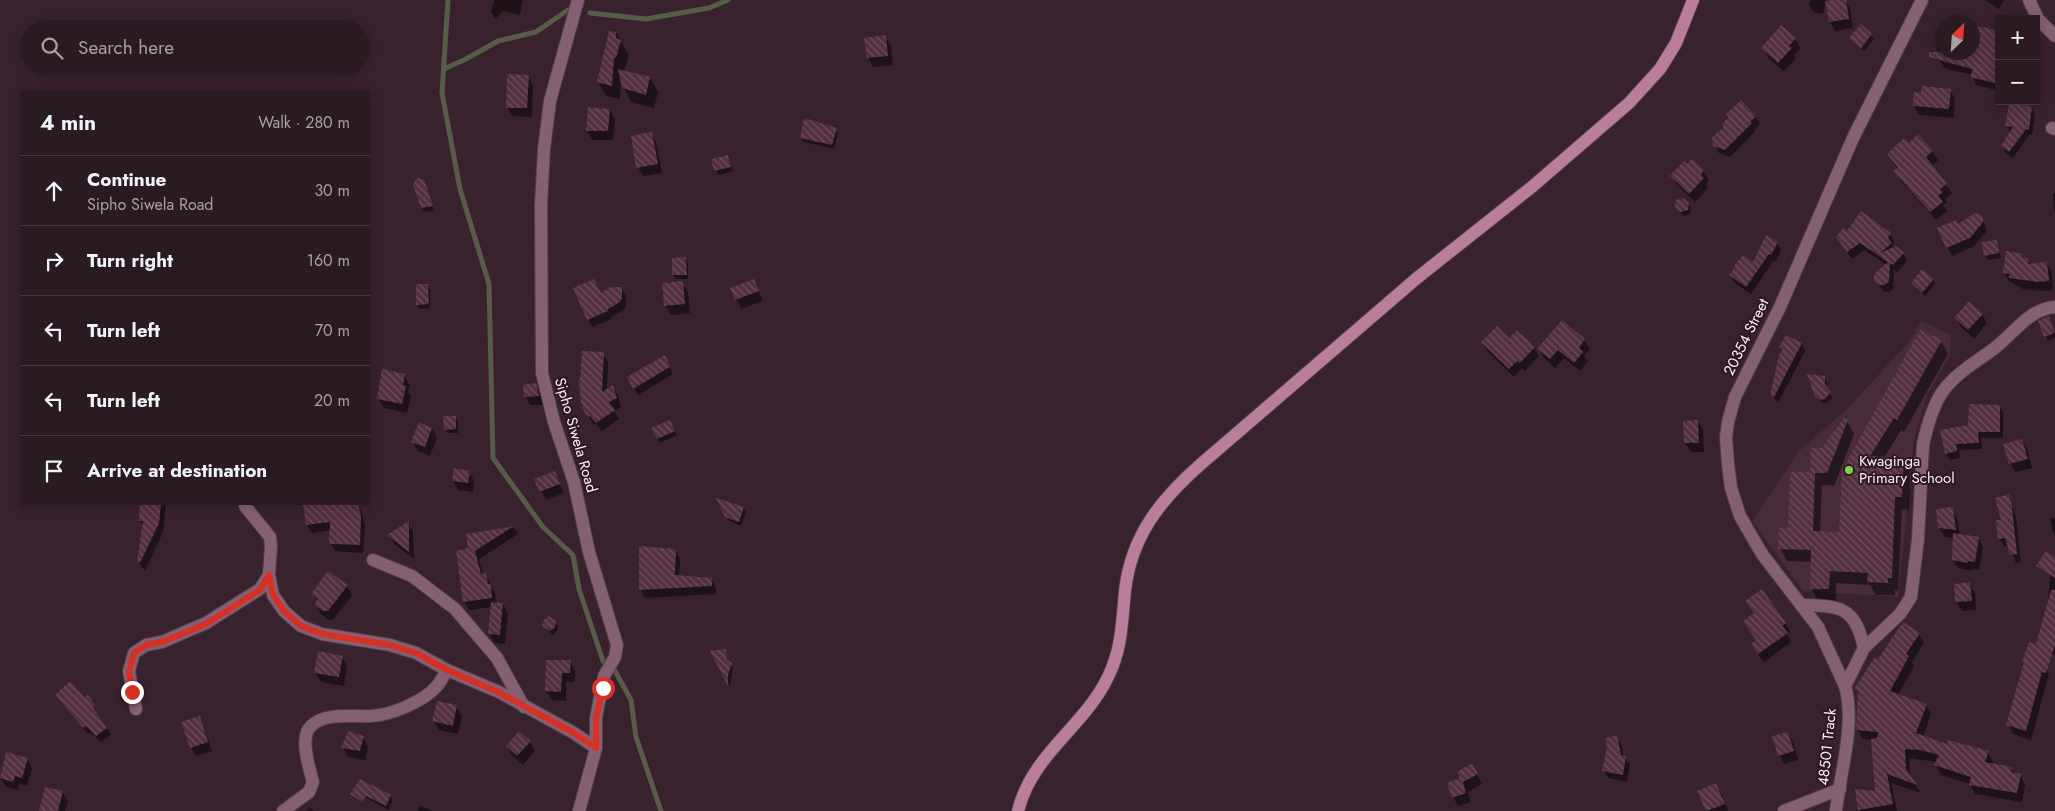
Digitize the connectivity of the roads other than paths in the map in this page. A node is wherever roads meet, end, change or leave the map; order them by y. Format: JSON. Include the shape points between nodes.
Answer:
{"nodes":[{"id":1,"x":578,"y":0,"type":"edge"},
{"id":2,"x":1693,"y":0,"type":"edge"},
{"id":3,"x":1922,"y":0,"type":"edge"},
{"id":4,"x":2029,"y":0,"type":"edge"},
{"id":5,"x":2055,"y":36,"type":"edge"},
{"id":6,"x":2055,"y":307,"type":"edge"},
{"id":7,"x":245,"y":506,"type":"dead end"},
{"id":8,"x":373,"y":560,"type":"dead end"},
{"id":9,"x":269,"y":575,"type":"junction"},
{"id":10,"x":1801,"y":605,"type":"junction"},
{"id":11,"x":1864,"y":648,"type":"junction"},
{"id":12,"x":447,"y":670,"type":"junction"},
{"id":13,"x":1845,"y":686,"type":"junction"},
{"id":14,"x":524,"y":707,"type":"junction"},
{"id":15,"x":136,"y":709,"type":"dead end"},
{"id":16,"x":596,"y":748,"type":"junction"},
{"id":17,"x":1840,"y":790,"type":"junction"},
{"id":18,"x":283,"y":811,"type":"edge"},
{"id":19,"x":579,"y":811,"type":"edge"},
{"id":20,"x":1018,"y":811,"type":"edge"},
{"id":21,"x":1784,"y":811,"type":"edge"},
{"id":22,"x":1836,"y":811,"type":"edge"}],
"edges":[{"from":1,"to":16,"type":"street","name":"Sipho Siwela Road","via":[[550,101],[544,149],[542,373],[617,644],[615,657],[604,676],[596,718]]},
{"from":2,"to":20,"type":"street","via":[[1676,43],[1660,69],[1630,103],[1410,284],[1167,495],[1146,524],[1132,558],[1125,590],[1120,644],[1109,676],[1089,709],[1038,766]]},
{"from":3,"to":10,"type":"street","name":"20354 Street","via":[[1853,138],[1780,306],[1735,397],[1728,422],[1726,437],[1731,488],[1740,516],[1762,554]]},
{"from":4,"to":5,"type":"street","via":[[2038,18]]},
{"from":6,"to":11,"type":"street","via":[[2040,310],[2025,319],[1952,380],[1936,401],[1923,445],[1911,597],[1900,614]]},
{"from":7,"to":9,"type":"street","via":[[270,537]]},
{"from":8,"to":14,"type":"street","via":[[412,576],[455,609],[498,658]]},
{"from":9,"to":12,"type":"street","via":[[273,595],[284,611],[301,626],[322,634],[390,645],[416,653]]},
{"from":9,"to":15,"type":"street","via":[[260,590],[206,624],[146,645],[134,653],[129,672]]},
{"from":10,"to":11,"type":"street","via":[[1832,606],[1847,613],[1857,623]]},
{"from":10,"to":13,"type":"street","name":"20354 Street","via":[[1818,627]]},
{"from":11,"to":13,"type":"street"},
{"from":12,"to":14,"type":"street"},
{"from":12,"to":18,"type":"street","via":[[436,687],[392,713],[327,719],[310,726],[306,748],[313,782],[309,792]]},
{"from":13,"to":17,"type":"street","name":"48501 Track","via":[[1848,721]]},
{"from":14,"to":16,"type":"street"},
{"from":16,"to":19,"type":"street","name":"Sipho Siwela Road"},
{"from":17,"to":21,"type":"street"},
{"from":17,"to":22,"type":"street","name":"48501 Track"}]}
